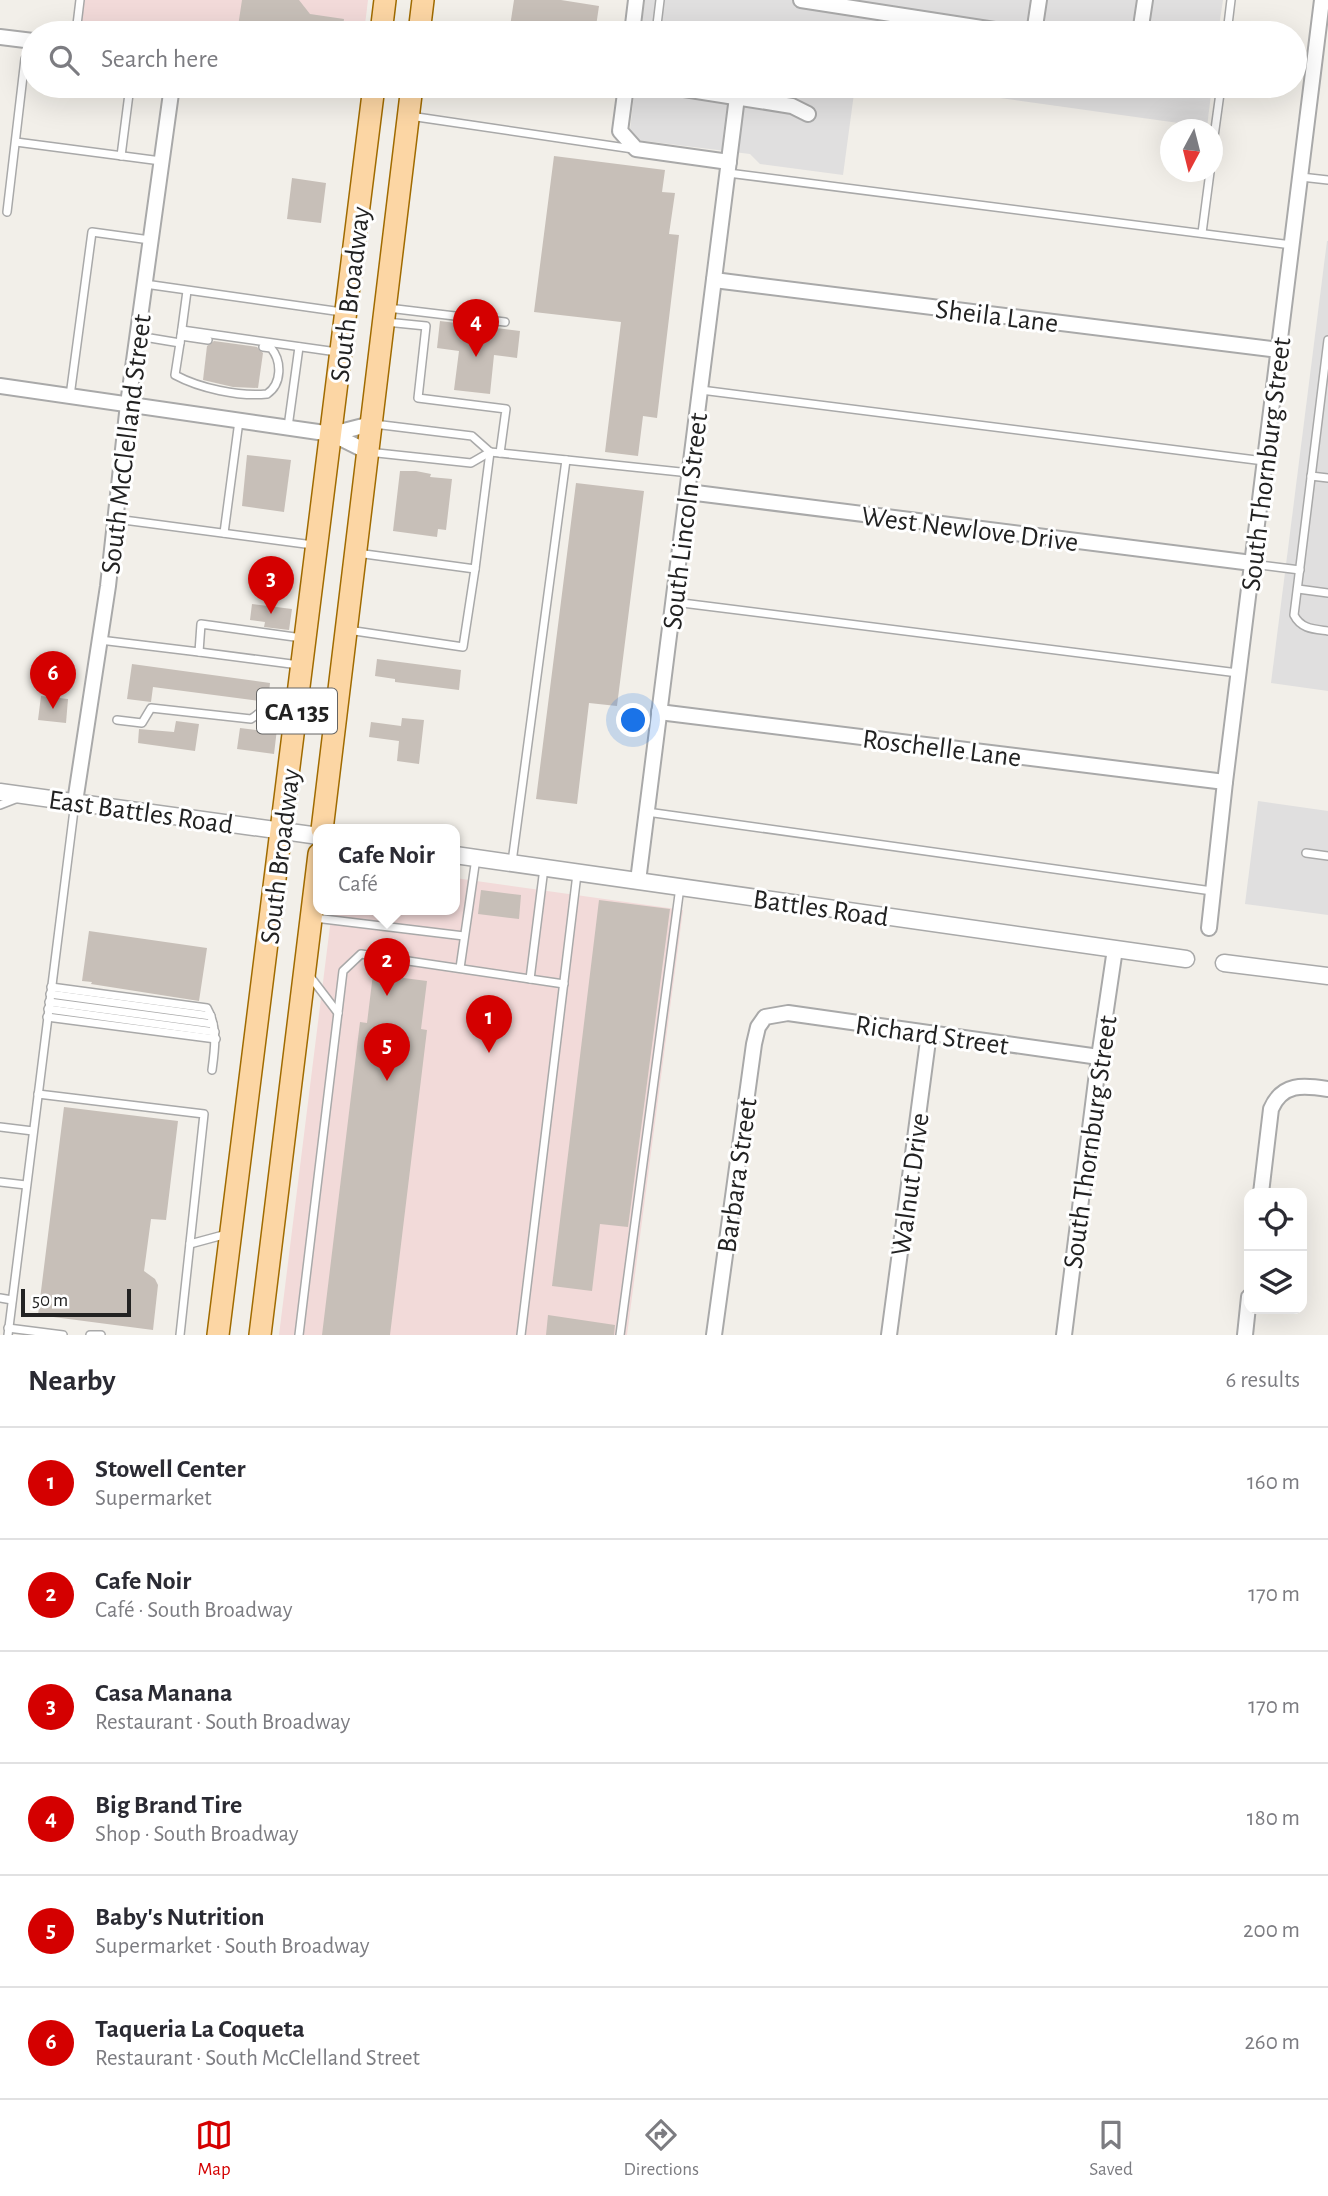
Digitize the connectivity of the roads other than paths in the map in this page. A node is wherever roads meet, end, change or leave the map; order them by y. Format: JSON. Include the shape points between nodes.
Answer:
{"nodes":[{"id":1,"x":80,"y":0,"type":"edge"},
{"id":2,"x":385,"y":0,"type":"edge"},
{"id":3,"x":423,"y":0,"type":"edge"},
{"id":4,"x":636,"y":0,"type":"edge"},
{"id":5,"x":660,"y":0,"type":"edge"},
{"id":6,"x":802,"y":0,"type":"edge"},
{"id":7,"x":1039,"y":0,"type":"edge"},
{"id":8,"x":1145,"y":0,"type":"edge"},
{"id":9,"x":1231,"y":0,"type":"edge"},
{"id":10,"x":1324,"y":2,"type":"edge"},
{"id":11,"x":77,"y":21,"type":"edge"},
{"id":12,"x":382,"y":21,"type":"edge"},
{"id":13,"x":420,"y":21,"type":"edge"},
{"id":14,"x":633,"y":21,"type":"edge"},
{"id":15,"x":657,"y":21,"type":"edge"},
{"id":16,"x":937,"y":21,"type":"edge"},
{"id":17,"x":1036,"y":21,"type":"edge"},
{"id":18,"x":1142,"y":21,"type":"edge"},
{"id":19,"x":1228,"y":21,"type":"edge"},
{"id":20,"x":0,"y":37,"type":"edge"},
{"id":21,"x":21,"y":40,"type":"edge"},
{"id":22,"x":21,"y":96,"type":"edge"},
{"id":23,"x":128,"y":98,"type":"edge"},
{"id":24,"x":170,"y":98,"type":"edge"},
{"id":25,"x":373,"y":98,"type":"edge"},
{"id":26,"x":411,"y":98,"type":"edge"},
{"id":27,"x":624,"y":98,"type":"edge"},
{"id":28,"x":737,"y":98,"type":"edge"},
{"id":29,"x":743,"y":98,"type":"edge"},
{"id":30,"x":1220,"y":98,"type":"edge"},
{"id":31,"x":808,"y":114,"type":"dead end"},
{"id":32,"x":409,"y":116,"type":"junction"},
{"id":33,"x":1217,"y":119,"type":"edge"},
{"id":34,"x":16,"y":142,"type":"junction"},
{"id":35,"x":636,"y":149,"type":"junction"},
{"id":36,"x":121,"y":156,"type":"junction"},
{"id":37,"x":162,"y":161,"type":"junction"},
{"id":38,"x":728,"y":167,"type":"junction"},
{"id":39,"x":1301,"y":177,"type":"junction"},
{"id":40,"x":1328,"y":180,"type":"edge"},
{"id":41,"x":1209,"y":182,"type":"edge"},
{"id":42,"x":7,"y":212,"type":"dead end"},
{"id":43,"x":1202,"y":233,"type":"junction"},
{"id":44,"x":151,"y":240,"type":"junction"},
{"id":45,"x":1293,"y":245,"type":"junction"},
{"id":46,"x":714,"y":280,"type":"junction"},
{"id":47,"x":145,"y":284,"type":"junction"},
{"id":48,"x":187,"y":291,"type":"junction"},
{"id":49,"x":347,"y":312,"type":"junction"},
{"id":50,"x":385,"y":315,"type":"junction"},
{"id":51,"x":505,"y":322,"type":"dead end"},
{"id":52,"x":138,"y":336,"type":"junction"},
{"id":53,"x":181,"y":336,"type":"junction"},
{"id":54,"x":208,"y":340,"type":"dead end"},
{"id":55,"x":1328,"y":340,"type":"edge"},
{"id":56,"x":263,"y":347,"type":"dead end"},
{"id":57,"x":299,"y":347,"type":"junction"},
{"id":58,"x":1279,"y":351,"type":"junction"},
{"id":59,"x":342,"y":353,"type":"junction"},
{"id":60,"x":1326,"y":365,"type":"edge"},
{"id":61,"x":0,"y":386,"type":"edge"},
{"id":62,"x":701,"y":390,"type":"junction"},
{"id":63,"x":69,"y":396,"type":"junction"},
{"id":64,"x":128,"y":404,"type":"junction"},
{"id":65,"x":239,"y":420,"type":"junction"},
{"id":66,"x":371,"y":424,"type":"junction"},
{"id":67,"x":288,"y":427,"type":"junction"},
{"id":68,"x":332,"y":433,"type":"junction"},
{"id":69,"x":368,"y":452,"type":"junction"},
{"id":70,"x":490,"y":452,"type":"junction"},
{"id":71,"x":500,"y":453,"type":"junction"},
{"id":72,"x":566,"y":460,"type":"junction"},
{"id":73,"x":1264,"y":461,"type":"junction"},
{"id":74,"x":691,"y":473,"type":"junction"},
{"id":75,"x":1311,"y":475,"type":"junction"},
{"id":76,"x":1328,"y":478,"type":"edge"},
{"id":77,"x":688,"y":492,"type":"junction"},
{"id":78,"x":116,"y":519,"type":"junction"},
{"id":79,"x":224,"y":533,"type":"junction"},
{"id":80,"x":318,"y":545,"type":"junction"},
{"id":81,"x":356,"y":553,"type":"junction"},
{"id":82,"x":1252,"y":564,"type":"junction"},
{"id":83,"x":475,"y":569,"type":"junction"},
{"id":84,"x":1300,"y":570,"type":"junction"},
{"id":85,"x":1298,"y":589,"type":"junction"},
{"id":86,"x":1328,"y":593,"type":"edge"},
{"id":87,"x":674,"y":603,"type":"junction"},
{"id":88,"x":346,"y":630,"type":"junction"},
{"id":89,"x":1328,"y":631,"type":"edge"},
{"id":90,"x":306,"y":639,"type":"junction"},
{"id":91,"x":100,"y":640,"type":"junction"},
{"id":92,"x":199,"y":652,"type":"junction"},
{"id":93,"x":303,"y":665,"type":"junction"},
{"id":94,"x":1238,"y":673,"type":"junction"},
{"id":95,"x":659,"y":712,"type":"junction"},
{"id":96,"x":117,"y":720,"type":"dead end"},
{"id":97,"x":264,"y":722,"type":"dead end"},
{"id":98,"x":1225,"y":782,"type":"junction"},
{"id":99,"x":0,"y":792,"type":"edge"},
{"id":100,"x":26,"y":795,"type":"junction"},
{"id":101,"x":75,"y":802,"type":"junction"},
{"id":102,"x":0,"y":805,"type":"edge"},
{"id":103,"x":647,"y":812,"type":"junction"},
{"id":104,"x":323,"y":824,"type":"edge"},
{"id":105,"x":282,"y":830,"type":"junction"},
{"id":106,"x":313,"y":835,"type":"edge"},
{"id":107,"x":1306,"y":853,"type":"dead end"},
{"id":108,"x":460,"y":856,"type":"edge"},
{"id":109,"x":1328,"y":856,"type":"edge"},
{"id":110,"x":476,"y":858,"type":"junction"},
{"id":111,"x":511,"y":863,"type":"junction"},
{"id":112,"x":544,"y":867,"type":"junction"},
{"id":113,"x":577,"y":872,"type":"junction"},
{"id":114,"x":638,"y":881,"type":"junction"},
{"id":115,"x":681,"y":887,"type":"junction"},
{"id":116,"x":1213,"y":891,"type":"junction"},
{"id":117,"x":313,"y":901,"type":"edge"},
{"id":118,"x":311,"y":917,"type":"junction"},
{"id":119,"x":1209,"y":928,"type":"dead end"},
{"id":120,"x":464,"y":936,"type":"junction"},
{"id":121,"x":1115,"y":949,"type":"junction"},
{"id":122,"x":1186,"y":959,"type":"dead end"},
{"id":123,"x":1224,"y":963,"type":"dead end"},
{"id":124,"x":460,"y":968,"type":"junction"},
{"id":125,"x":304,"y":970,"type":"junction"},
{"id":126,"x":1328,"y":976,"type":"edge"},
{"id":127,"x":530,"y":979,"type":"junction"},
{"id":128,"x":564,"y":984,"type":"junction"},
{"id":129,"x":49,"y":1002,"type":"junction"},
{"id":130,"x":338,"y":1013,"type":"junction"},
{"id":131,"x":765,"y":1017,"type":"joint"},
{"id":132,"x":214,"y":1028,"type":"junction"},
{"id":133,"x":929,"y":1034,"type":"junction"},
{"id":134,"x":1099,"y":1057,"type":"junction"},
{"id":135,"x":212,"y":1070,"type":"dead end"},
{"id":136,"x":1328,"y":1089,"type":"edge"},
{"id":137,"x":38,"y":1094,"type":"junction"},
{"id":138,"x":0,"y":1127,"type":"edge"},
{"id":139,"x":33,"y":1131,"type":"junction"},
{"id":140,"x":0,"y":1182,"type":"edge"},
{"id":141,"x":26,"y":1185,"type":"junction"},
{"id":142,"x":1262,"y":1188,"type":"edge"},
{"id":143,"x":231,"y":1233,"type":"junction"},
{"id":144,"x":190,"y":1244,"type":"junction"},
{"id":145,"x":0,"y":1298,"type":"edge"},
{"id":146,"x":12,"y":1300,"type":"junction"},
{"id":147,"x":1247,"y":1314,"type":"edge"},
{"id":148,"x":8,"y":1331,"type":"edge"},
{"id":149,"x":39,"y":1333,"type":"edge"},
{"id":150,"x":63,"y":1335,"type":"edge"},
{"id":151,"x":90,"y":1335,"type":"edge"},
{"id":152,"x":102,"y":1335,"type":"edge"},
{"id":153,"x":180,"y":1335,"type":"edge"},
{"id":154,"x":218,"y":1335,"type":"edge"},
{"id":155,"x":260,"y":1335,"type":"edge"},
{"id":156,"x":299,"y":1335,"type":"edge"},
{"id":157,"x":520,"y":1335,"type":"edge"},
{"id":158,"x":620,"y":1335,"type":"edge"},
{"id":159,"x":714,"y":1335,"type":"edge"},
{"id":160,"x":889,"y":1335,"type":"edge"},
{"id":161,"x":1064,"y":1335,"type":"edge"},
{"id":162,"x":1245,"y":1335,"type":"edge"}],
"edges":[{"from":1,"to":11,"type":"lane"},
{"from":2,"to":12,"type":"main road"},
{"from":3,"to":13,"type":"main road"},
{"from":4,"to":14,"type":"street"},
{"from":5,"to":15,"type":"lane"},
{"from":6,"to":16,"type":"street"},
{"from":7,"to":17,"type":"street"},
{"from":8,"to":18,"type":"street"},
{"from":9,"to":19,"type":"lane"},
{"from":10,"to":39,"type":"street","name":"South Thornburg Street"},
{"from":20,"to":21,"type":"street"},
{"from":22,"to":34,"type":"lane"},
{"from":23,"to":36,"type":"lane"},
{"from":24,"to":37,"type":"street","name":"South McClelland Street"},
{"from":25,"to":49,"type":"main road","name":"South Broadway","number":"CA 135"},
{"from":26,"to":32,"type":"main road","name":"South Broadway","number":"CA 135"},
{"from":27,"to":35,"type":"street","via":[[620,131]]},
{"from":28,"to":38,"type":"street","name":"South Lincoln Street"},
{"from":29,"to":31,"type":"street","via":[[792,106]]},
{"from":30,"to":33,"type":"lane"},
{"from":32,"to":35,"type":"lane"},
{"from":32,"to":50,"type":"main road","name":"South Broadway","number":"CA 135"},
{"from":34,"to":36,"type":"lane"},
{"from":34,"to":42,"type":"lane"},
{"from":35,"to":38,"type":"street"},
{"from":36,"to":37,"type":"lane"},
{"from":37,"to":44,"type":"street","name":"South McClelland Street"},
{"from":38,"to":43,"type":"lane"},
{"from":38,"to":46,"type":"street","name":"South Lincoln Street"},
{"from":39,"to":40,"type":"lane"},
{"from":39,"to":45,"type":"street","name":"South Thornburg Street"},
{"from":41,"to":43,"type":"lane"},
{"from":43,"to":45,"type":"lane"},
{"from":44,"to":47,"type":"street","name":"South McClelland Street"},
{"from":44,"to":63,"type":"lane","via":[[92,232]]},
{"from":45,"to":58,"type":"street","name":"South Thornburg Street"},
{"from":46,"to":58,"type":"street","name":"Sheila Lane"},
{"from":46,"to":62,"type":"street","name":"South Lincoln Street"},
{"from":47,"to":48,"type":"lane"},
{"from":47,"to":52,"type":"street","name":"South McClelland Street"},
{"from":48,"to":49,"type":"lane"},
{"from":48,"to":53,"type":"lane"},
{"from":49,"to":59,"type":"main road","name":"South Broadway","number":"CA 135"},
{"from":50,"to":51,"type":"lane"},
{"from":50,"to":66,"type":"main road","name":"South Broadway","number":"CA 135"},
{"from":50,"to":71,"type":"lane","via":[[426,326],[418,398],[506,409]]},
{"from":52,"to":53,"type":"lane"},
{"from":52,"to":64,"type":"street","name":"South McClelland Street"},
{"from":53,"to":54,"type":"lane"},
{"from":53,"to":56,"type":"lane","via":[[175,375],[202,386],[262,395],[272,391],[279,370],[278,356]]},
{"from":53,"to":57,"type":"lane"},
{"from":55,"to":60,"type":"lane"},
{"from":57,"to":59,"type":"lane"},
{"from":57,"to":67,"type":"lane"},
{"from":58,"to":73,"type":"street","name":"South Thornburg Street"},
{"from":59,"to":68,"type":"main road","name":"South Broadway","number":"CA 135"},
{"from":60,"to":75,"type":"lane"},
{"from":61,"to":63,"type":"street"},
{"from":62,"to":73,"type":"lane"},
{"from":62,"to":74,"type":"street","name":"South Lincoln Street"},
{"from":63,"to":64,"type":"street"},
{"from":64,"to":65,"type":"street"},
{"from":64,"to":78,"type":"street","name":"South McClelland Street"},
{"from":65,"to":67,"type":"street"},
{"from":65,"to":79,"type":"lane"},
{"from":66,"to":68,"type":"street"},
{"from":66,"to":69,"type":"main road","name":"South Broadway","number":"CA 135"},
{"from":66,"to":70,"type":"lane","via":[[472,436]]},
{"from":67,"to":68,"type":"street"},
{"from":68,"to":69,"type":"street"},
{"from":68,"to":80,"type":"main road","name":"South Broadway","number":"CA 135"},
{"from":69,"to":70,"type":"lane","via":[[471,463]]},
{"from":69,"to":81,"type":"main road","name":"South Broadway","number":"CA 135"},
{"from":70,"to":71,"type":"lane"},
{"from":70,"to":83,"type":"lane"},
{"from":71,"to":72,"type":"lane"},
{"from":72,"to":74,"type":"lane"},
{"from":72,"to":111,"type":"lane"},
{"from":73,"to":82,"type":"street","name":"South Thornburg Street"},
{"from":74,"to":77,"type":"street","name":"South Lincoln Street"},
{"from":75,"to":76,"type":"lane"},
{"from":75,"to":84,"type":"lane"},
{"from":77,"to":82,"type":"street","name":"West Newlove Drive"},
{"from":77,"to":87,"type":"street","name":"South Lincoln Street"},
{"from":78,"to":79,"type":"lane"},
{"from":78,"to":91,"type":"street","name":"South McClelland Street"},
{"from":79,"to":80,"type":"lane"},
{"from":80,"to":90,"type":"main road","name":"South Broadway","number":"CA 135"},
{"from":81,"to":83,"type":"lane"},
{"from":81,"to":88,"type":"main road","name":"South Broadway","number":"CA 135"},
{"from":82,"to":84,"type":"lane"},
{"from":82,"to":94,"type":"street","name":"South Thornburg Street"},
{"from":83,"to":88,"type":"lane","via":[[463,647]]},
{"from":84,"to":85,"type":"lane"},
{"from":85,"to":86,"type":"lane"},
{"from":85,"to":89,"type":"lane","via":[[1294,615],[1298,622]]},
{"from":87,"to":94,"type":"lane"},
{"from":87,"to":95,"type":"street","name":"South Lincoln Street"},
{"from":88,"to":104,"type":"main road","name":"South Broadway","number":"CA 135"},
{"from":90,"to":92,"type":"lane","via":[[201,624]]},
{"from":90,"to":93,"type":"main road","name":"South Broadway","number":"CA 135"},
{"from":91,"to":92,"type":"lane"},
{"from":91,"to":101,"type":"street","name":"South McClelland Street"},
{"from":92,"to":93,"type":"lane"},
{"from":93,"to":105,"type":"main road","name":"South Broadway","number":"CA 135","via":[[284,719]]},
{"from":94,"to":98,"type":"street","name":"South Thornburg Street"},
{"from":95,"to":98,"type":"street","name":"Roschelle Lane"},
{"from":95,"to":103,"type":"street","name":"South Lincoln Street"},
{"from":96,"to":97,"type":"lane","via":[[142,723],[151,708],[251,719],[262,713]]},
{"from":98,"to":116,"type":"street","name":"South Thornburg Street"},
{"from":99,"to":100,"type":"street","name":"East Battles Road"},
{"from":100,"to":101,"type":"street","name":"East Battles Road"},
{"from":100,"to":102,"type":"lane"},
{"from":101,"to":105,"type":"street","name":"East Battles Road"},
{"from":101,"to":129,"type":"lane"},
{"from":103,"to":114,"type":"street","name":"South Lincoln Street"},
{"from":103,"to":116,"type":"lane"},
{"from":105,"to":106,"type":"street"},
{"from":105,"to":143,"type":"main road","name":"South Broadway","number":"CA 135"},
{"from":107,"to":109,"type":"lane"},
{"from":108,"to":110,"type":"street","name":"Battles Road"},
{"from":110,"to":111,"type":"street","name":"Battles Road"},
{"from":110,"to":120,"type":"lane"},
{"from":111,"to":112,"type":"street","name":"Battles Road"},
{"from":112,"to":113,"type":"street","name":"Battles Road"},
{"from":112,"to":127,"type":"lane"},
{"from":113,"to":114,"type":"street","name":"Battles Road"},
{"from":113,"to":128,"type":"lane"},
{"from":114,"to":115,"type":"street","name":"Battles Road"},
{"from":115,"to":121,"type":"street","name":"Battles Road"},
{"from":115,"to":158,"type":"lane"},
{"from":116,"to":119,"type":"street","name":"South Thornburg Street"},
{"from":117,"to":118,"type":"main road","name":"South Broadway"},
{"from":118,"to":120,"type":"lane"},
{"from":118,"to":125,"type":"main road","name":"South Broadway"},
{"from":120,"to":124,"type":"lane"},
{"from":121,"to":122,"type":"street","name":"Battles Road"},
{"from":121,"to":134,"type":"street","name":"South Thornburg Street"},
{"from":123,"to":126,"type":"street"},
{"from":124,"to":127,"type":"lane"},
{"from":124,"to":130,"type":"lane","via":[[361,954],[343,971]]},
{"from":125,"to":130,"type":"lane"},
{"from":125,"to":155,"type":"main road","name":"South Broadway"},
{"from":127,"to":128,"type":"lane"},
{"from":128,"to":157,"type":"lane"},
{"from":129,"to":132,"type":"lane"},
{"from":129,"to":132,"type":"lane"},
{"from":129,"to":132,"type":"lane","via":[[207,1008]]},
{"from":129,"to":137,"type":"lane"},
{"from":130,"to":156,"type":"lane"},
{"from":131,"to":133,"type":"street","name":"Richard Street","via":[[789,1013]]},
{"from":131,"to":159,"type":"street","name":"Barbara Street","via":[[754,1044]]},
{"from":132,"to":135,"type":"lane"},
{"from":133,"to":134,"type":"street","name":"Richard Street"},
{"from":133,"to":160,"type":"street","name":"Walnut Drive"},
{"from":134,"to":161,"type":"street","name":"South Thornburg Street"},
{"from":136,"to":142,"type":"street","via":[[1296,1087],[1275,1099]]},
{"from":137,"to":139,"type":"lane"},
{"from":137,"to":144,"type":"lane","via":[[204,1114]]},
{"from":138,"to":139,"type":"lane"},
{"from":139,"to":141,"type":"lane"},
{"from":140,"to":141,"type":"lane"},
{"from":141,"to":146,"type":"lane"},
{"from":143,"to":144,"type":"lane"},
{"from":143,"to":154,"type":"main road","name":"South Broadway","number":"CA 135"},
{"from":144,"to":153,"type":"lane"},
{"from":145,"to":146,"type":"lane"},
{"from":146,"to":148,"type":"lane"},
{"from":147,"to":162,"type":"street"},
{"from":148,"to":149,"type":"lane"},
{"from":149,"to":150,"type":"lane"},
{"from":151,"to":152,"type":"lane"}]}
